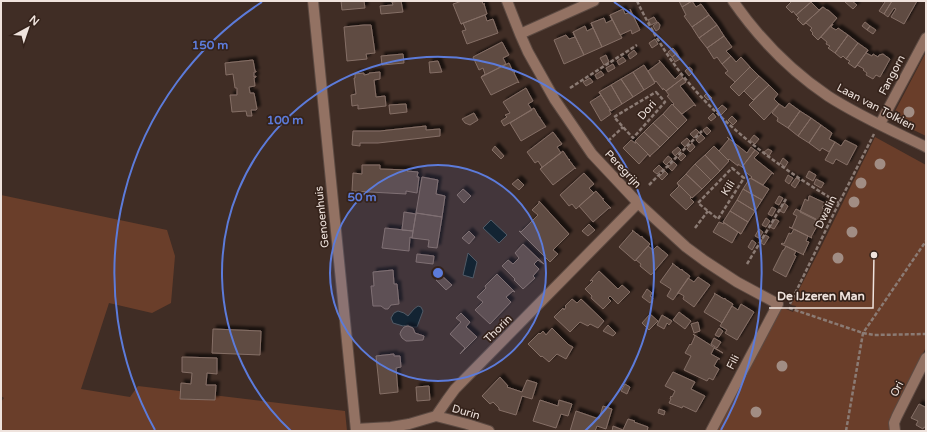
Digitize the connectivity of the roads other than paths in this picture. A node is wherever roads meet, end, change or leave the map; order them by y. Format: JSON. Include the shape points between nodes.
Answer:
{"nodes":[{"id":1,"x":313,"y":1,"type":"edge"},
{"id":2,"x":507,"y":1,"type":"edge"},
{"id":3,"x":594,"y":1,"type":"edge"},
{"id":4,"x":732,"y":1,"type":"edge"},
{"id":5,"x":520,"y":34,"type":"junction"},
{"id":6,"x":926,"y":38,"type":"edge"},
{"id":7,"x":880,"y":124,"type":"junction"},
{"id":8,"x":926,"y":147,"type":"edge"},
{"id":9,"x":638,"y":203,"type":"junction"},
{"id":10,"x":778,"y":304,"type":"joint"},
{"id":11,"x":926,"y":358,"type":"edge"},
{"id":12,"x":436,"y":416,"type":"junction"},
{"id":13,"x":356,"y":430,"type":"edge"},
{"id":14,"x":489,"y":431,"type":"edge"},
{"id":15,"x":711,"y":431,"type":"edge"},
{"id":16,"x":895,"y":431,"type":"edge"}],
"edges":[{"from":1,"to":13,"type":"street","name":"Genoenhuis"},
{"from":2,"to":5,"type":"street","name":"Peregrijn"},
{"from":3,"to":5,"type":"street"},
{"from":4,"to":7,"type":"street","name":"Laan van Tolkien","via":[[762,38],[798,73],[827,95]]},
{"from":5,"to":9,"type":"street","name":"Peregrijn","via":[[558,107],[592,154]]},
{"from":6,"to":7,"type":"street","name":"Fangorn"},
{"from":7,"to":8,"type":"street","name":"Laan van Tolkien"},
{"from":9,"to":10,"type":"street","name":"Peregrijn","via":[[705,261]]},
{"from":9,"to":12,"type":"street","name":"Thorin","via":[[455,390]]},
{"from":10,"to":15,"type":"street","name":"Fili"},
{"from":11,"to":16,"type":"street","name":"Ori","via":[[894,423]]},
{"from":12,"to":13,"type":"street","via":[[409,424]]},
{"from":12,"to":14,"type":"street","name":"Durin"}]}
